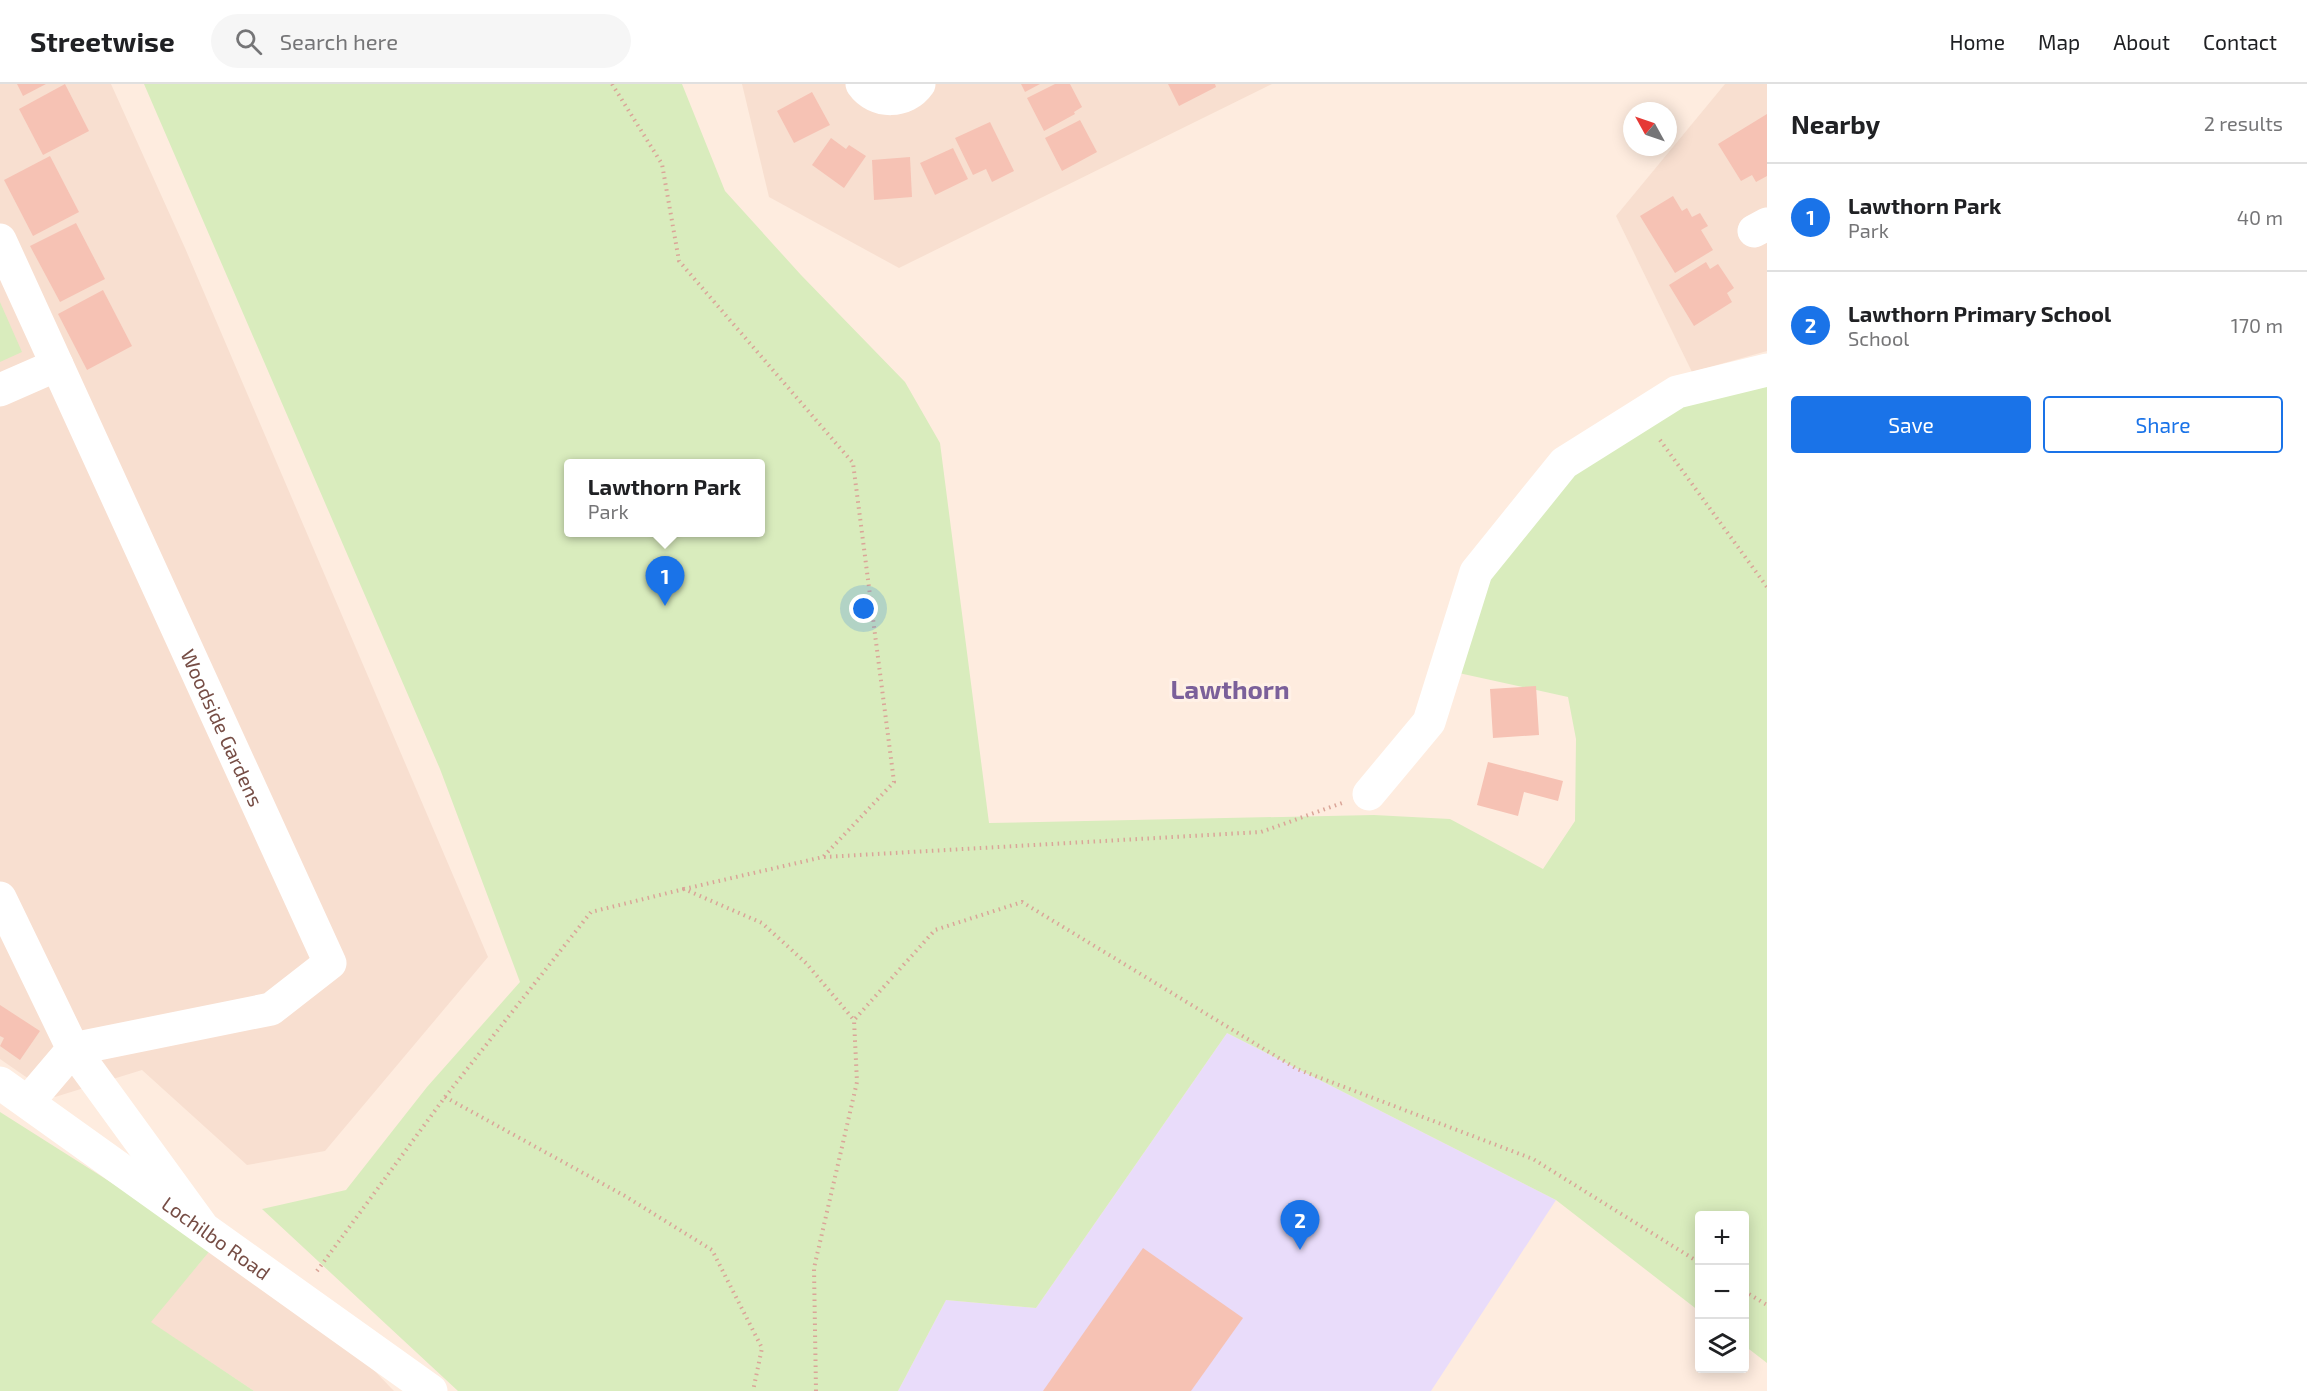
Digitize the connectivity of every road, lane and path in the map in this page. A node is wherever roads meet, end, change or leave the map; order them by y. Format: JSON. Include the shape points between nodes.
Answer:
{"nodes":[{"id":1,"x":612,"y":84,"type":"edge"},
{"id":2,"x":862,"y":84,"type":"edge"},
{"id":3,"x":919,"y":84,"type":"edge"},
{"id":4,"x":0,"y":240,"type":"edge"},
{"id":5,"x":57,"y":365,"type":"junction"},
{"id":6,"x":1767,"y":369,"type":"edge"},
{"id":7,"x":0,"y":390,"type":"edge"},
{"id":8,"x":1642,"y":415,"type":"junction"},
{"id":9,"x":1767,"y":587,"type":"edge"},
{"id":10,"x":1369,"y":794,"type":"joint"},
{"id":11,"x":823,"y":857,"type":"junction"},
{"id":12,"x":684,"y":888,"type":"junction"},
{"id":13,"x":0,"y":898,"type":"edge"},
{"id":14,"x":854,"y":1020,"type":"junction"},
{"id":15,"x":73,"y":1049,"type":"junction"},
{"id":16,"x":0,"y":1083,"type":"edge"},
{"id":17,"x":445,"y":1097,"type":"junction"},
{"id":18,"x":28,"y":1102,"type":"junction"},
{"id":19,"x":201,"y":1226,"type":"junction"},
{"id":20,"x":1695,"y":1260,"type":"edge"},
{"id":21,"x":1749,"y":1294,"type":"edge"},
{"id":22,"x":298,"y":1296,"type":"junction"},
{"id":23,"x":1767,"y":1305,"type":"edge"},
{"id":24,"x":431,"y":1391,"type":"edge"},
{"id":25,"x":753,"y":1391,"type":"edge"},
{"id":26,"x":816,"y":1391,"type":"edge"}],
"edges":[{"from":1,"to":11,"type":"path","via":[[662,164],[679,261],[853,463],[894,782]]},
{"from":2,"to":3,"type":"street","via":[[885,99],[906,96]]},
{"from":4,"to":5,"type":"street","name":"Woodside Gardens"},
{"from":5,"to":7,"type":"street"},
{"from":5,"to":15,"type":"street","name":"Woodside Gardens","via":[[330,963],[271,1010]]},
{"from":6,"to":8,"type":"street","via":[[1677,392]]},
{"from":8,"to":9,"type":"path"},
{"from":8,"to":10,"type":"street","via":[[1564,463],[1476,572],[1429,722]]},
{"from":10,"to":11,"type":"path","via":[[1261,832]]},
{"from":11,"to":12,"type":"path"},
{"from":12,"to":14,"type":"path","via":[[762,923],[806,963]]},
{"from":12,"to":17,"type":"path","via":[[591,912]]},
{"from":13,"to":15,"type":"street"},
{"from":14,"to":20,"type":"path","via":[[935,930],[1022,902],[1297,1069],[1533,1159]]},
{"from":14,"to":26,"type":"path","via":[[857,1082],[814,1268]]},
{"from":15,"to":18,"type":"street"},
{"from":15,"to":19,"type":"street"},
{"from":16,"to":18,"type":"street","name":"Lochilbo Road"},
{"from":17,"to":22,"type":"path"},
{"from":17,"to":25,"type":"path","via":[[625,1196],[712,1250],[762,1348]]},
{"from":18,"to":19,"type":"street","name":"Lochilbo Road"},
{"from":19,"to":22,"type":"street","name":"Lochilbo Road"},
{"from":21,"to":23,"type":"path"},
{"from":22,"to":24,"type":"street","name":"Lochilbo Road"}]}
